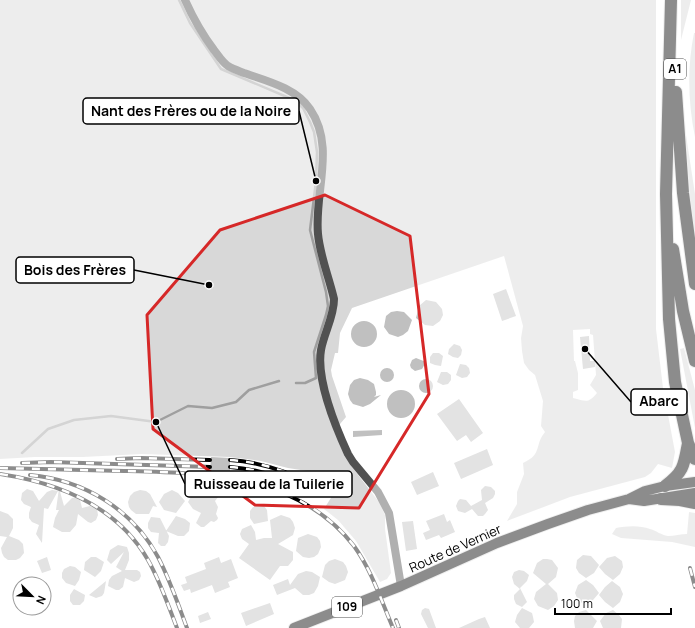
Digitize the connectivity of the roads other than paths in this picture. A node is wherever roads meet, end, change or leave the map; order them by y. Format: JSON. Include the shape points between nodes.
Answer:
{"nodes":[{"id":1,"x":185,"y":0,"type":"edge"},
{"id":2,"x":672,"y":0,"type":"edge"},
{"id":3,"x":666,"y":194,"type":"junction"},
{"id":4,"x":695,"y":284,"type":"edge"},
{"id":5,"x":695,"y":361,"type":"edge"},
{"id":6,"x":688,"y":443,"type":"junction"},
{"id":7,"x":695,"y":459,"type":"edge"},
{"id":8,"x":695,"y":482,"type":"edge"},
{"id":9,"x":665,"y":486,"type":"junction"},
{"id":10,"x":695,"y":493,"type":"edge"},
{"id":11,"x":629,"y":499,"type":"junction"},
{"id":12,"x":661,"y":499,"type":"junction"},
{"id":13,"x":695,"y":503,"type":"edge"},
{"id":14,"x":401,"y":586,"type":"junction"},
{"id":15,"x":294,"y":628,"type":"edge"}],
"edges":[{"from":1,"to":14,"type":"street","via":[[201,32],[224,63],[297,96],[308,105],[316,120],[323,162],[318,234],[334,299],[334,309],[321,356],[324,383],[329,406],[348,454],[378,492],[389,513]]},
{"from":2,"to":3,"type":"highway"},
{"from":2,"to":4,"type":"highway","number":"A1","via":[[681,173]]},
{"from":3,"to":5,"type":"highway","via":[[680,291]]},
{"from":3,"to":6,"type":"highway","via":[[670,340]]},
{"from":6,"to":7,"type":"highway"},
{"from":6,"to":9,"type":"highway","via":[[682,470]]},
{"from":8,"to":9,"type":"main road","name":"Route de Vernier","number":"109"},
{"from":9,"to":11,"type":"main road","name":"Route de Vernier","number":"109","via":[[645,491]]},
{"from":10,"to":12,"type":"main road","name":"Route de Vernier","number":"109"},
{"from":11,"to":12,"type":"main road","name":"Route de Vernier","number":"109"},
{"from":11,"to":14,"type":"main road","name":"Route de Vernier","number":"109","via":[[523,533]]},
{"from":12,"to":13,"type":"highway"},
{"from":14,"to":15,"type":"main road","name":"Route de Vernier","number":"109"}]}
